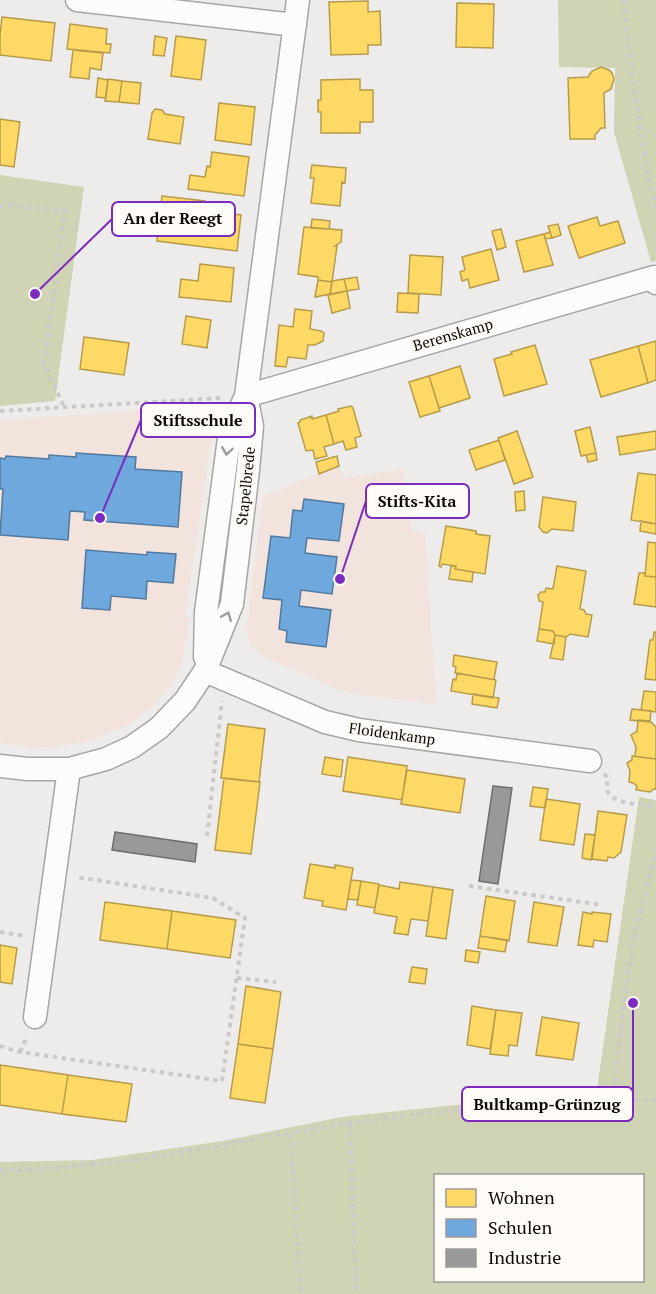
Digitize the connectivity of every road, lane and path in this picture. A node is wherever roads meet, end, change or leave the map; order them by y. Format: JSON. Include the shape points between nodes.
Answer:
{"nodes":[{"id":1,"x":77,"y":0,"type":"edge"},
{"id":2,"x":298,"y":0,"type":"edge"},
{"id":3,"x":624,"y":0,"type":"edge"},
{"id":4,"x":295,"y":25,"type":"junction"},
{"id":5,"x":0,"y":207,"type":"edge"},
{"id":6,"x":656,"y":210,"type":"edge"},
{"id":7,"x":656,"y":283,"type":"edge"},
{"id":8,"x":246,"y":396,"type":"junction"},
{"id":9,"x":63,"y":408,"type":"junction"},
{"id":10,"x":0,"y":411,"type":"edge"},
{"id":11,"x":215,"y":675,"type":"junction"},
{"id":12,"x":590,"y":761,"type":"joint"},
{"id":13,"x":0,"y":766,"type":"edge"},
{"id":14,"x":69,"y":769,"type":"junction"},
{"id":15,"x":656,"y":806,"type":"edge"},
{"id":16,"x":207,"y":836,"type":"dead end"},
{"id":17,"x":656,"y":850,"type":"edge"},
{"id":18,"x":55,"y":874,"type":"junction"},
{"id":19,"x":469,"y":886,"type":"dead end"},
{"id":20,"x":603,"y":904,"type":"dead end"},
{"id":21,"x":237,"y":978,"type":"junction"},
{"id":22,"x":276,"y":982,"type":"dead end"},
{"id":23,"x":35,"y":1017,"type":"dead end"},
{"id":24,"x":1,"y":1047,"type":"edge"},
{"id":25,"x":614,"y":1100,"type":"junction"},
{"id":26,"x":656,"y":1100,"type":"edge"},
{"id":27,"x":350,"y":1123,"type":"junction"},
{"id":28,"x":290,"y":1134,"type":"junction"},
{"id":29,"x":0,"y":1170,"type":"edge"},
{"id":30,"x":301,"y":1294,"type":"edge"},
{"id":31,"x":356,"y":1294,"type":"edge"}],
"edges":[{"from":1,"to":4,"type":"street"},
{"from":2,"to":4,"type":"street","name":"Stapelbrede"},
{"from":3,"to":6,"type":"path","via":[[628,47]]},
{"from":4,"to":8,"type":"street","name":"Stapelbrede"},
{"from":5,"to":9,"type":"path","via":[[65,211],[44,363]]},
{"from":7,"to":8,"type":"street","name":"Berenskamp","via":[[654,276]]},
{"from":8,"to":9,"type":"path"},
{"from":8,"to":11,"type":"street","name":"Stapelbrede","via":[[252,426],[248,470],[232,604]]},
{"from":9,"to":10,"type":"path"},
{"from":11,"to":12,"type":"street","name":"Floidenkamp","via":[[324,722],[358,730]]},
{"from":11,"to":14,"type":"street","name":"Stapelbrede","via":[[159,728],[132,747]]},
{"from":11,"to":16,"type":"path"},
{"from":12,"to":15,"type":"path","via":[[608,778],[607,790],[613,798]]},
{"from":13,"to":14,"type":"street","name":"Stapelbrede"},
{"from":14,"to":18,"type":"street"},
{"from":17,"to":25,"type":"path","via":[[629,960]]},
{"from":18,"to":21,"type":"path","via":[[213,898],[245,918]]},
{"from":18,"to":23,"type":"street"},
{"from":19,"to":20,"type":"path"},
{"from":21,"to":22,"type":"path"},
{"from":21,"to":24,"type":"path","via":[[222,1081]]},
{"from":25,"to":26,"type":"path"},
{"from":25,"to":27,"type":"path","via":[[437,1112]]},
{"from":27,"to":28,"type":"path"},
{"from":27,"to":31,"type":"path"},
{"from":28,"to":29,"type":"path","via":[[137,1160]]},
{"from":28,"to":30,"type":"path"}]}
